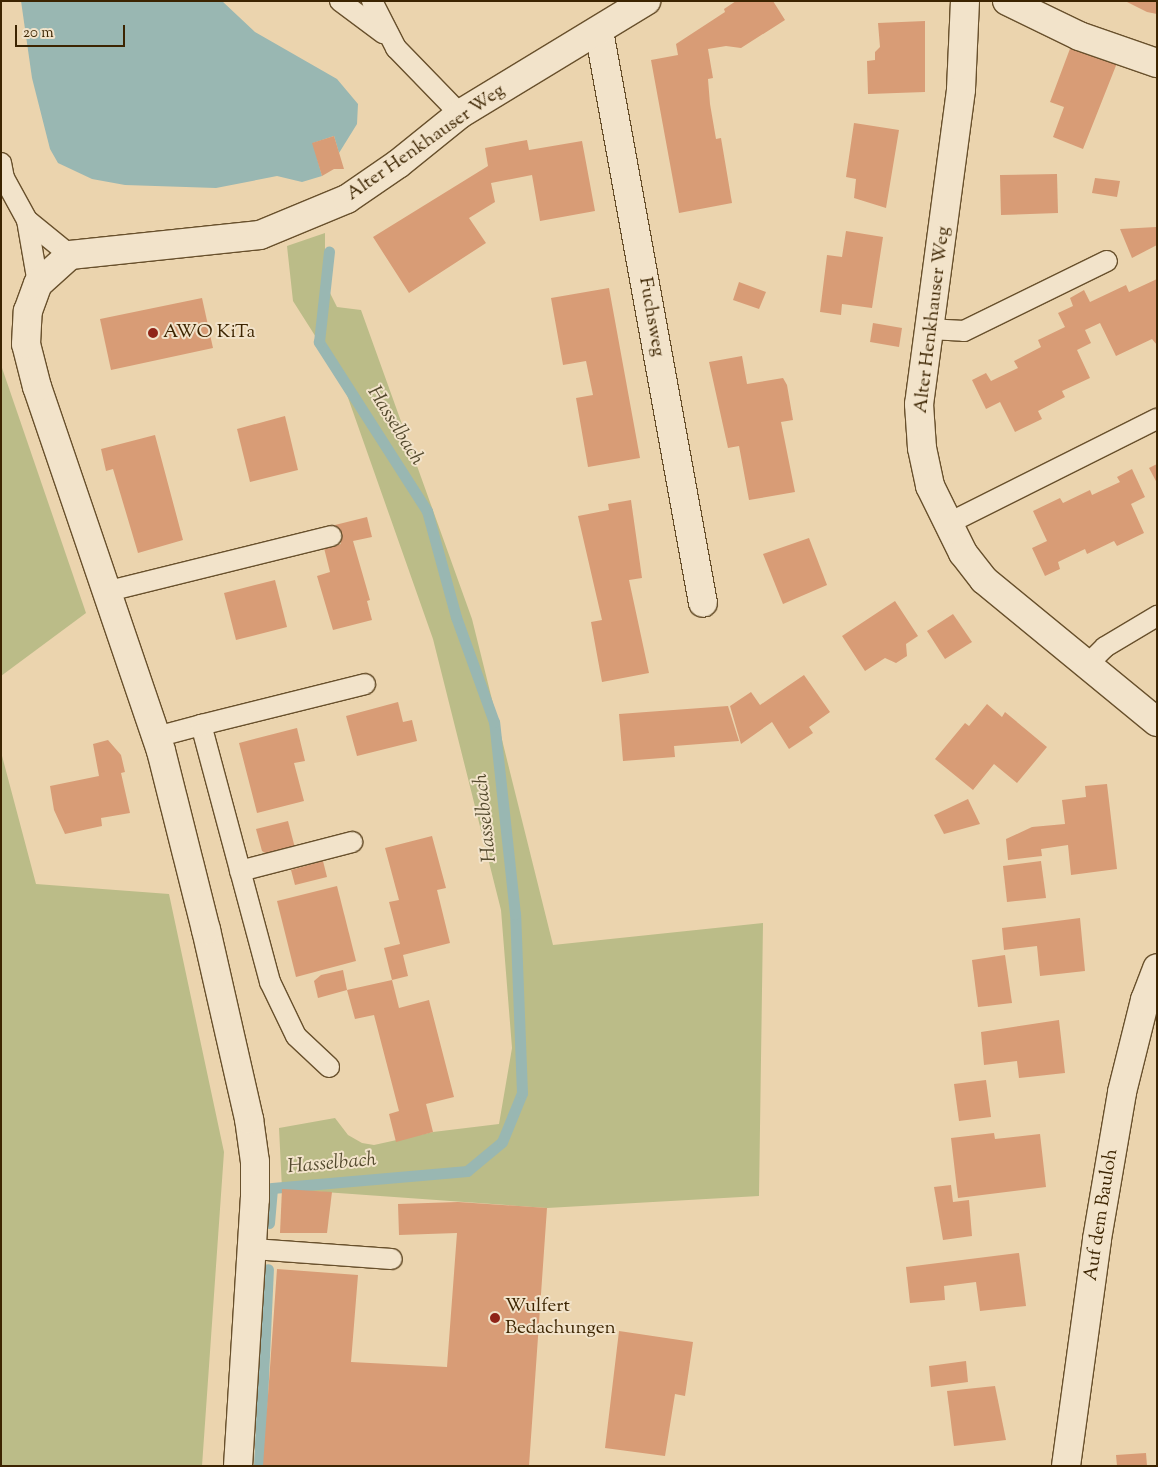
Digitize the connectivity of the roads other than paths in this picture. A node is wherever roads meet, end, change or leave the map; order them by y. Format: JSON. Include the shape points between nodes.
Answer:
{"nodes":[{"id":1,"x":340,"y":1,"type":"edge"},
{"id":2,"x":372,"y":1,"type":"edge"},
{"id":3,"x":646,"y":1,"type":"edge"},
{"id":4,"x":965,"y":1,"type":"edge"},
{"id":5,"x":1007,"y":1,"type":"edge"},
{"id":6,"x":599,"y":31,"type":"junction"},
{"id":7,"x":391,"y":40,"type":"junction"},
{"id":8,"x":1157,"y":63,"type":"edge"},
{"id":9,"x":460,"y":114,"type":"junction"},
{"id":10,"x":1,"y":163,"type":"edge"},
{"id":11,"x":27,"y":220,"type":"junction"},
{"id":12,"x":70,"y":255,"type":"junction"},
{"id":13,"x":1108,"y":261,"type":"dead end"},
{"id":14,"x":38,"y":284,"type":"junction"},
{"id":15,"x":928,"y":328,"type":"junction"},
{"id":16,"x":1157,"y":419,"type":"edge"},
{"id":17,"x":947,"y":524,"type":"junction"},
{"id":18,"x":331,"y":536,"type":"dead end"},
{"id":19,"x":109,"y":591,"type":"junction"},
{"id":20,"x":703,"y":603,"type":"dead end"},
{"id":21,"x":1157,"y":616,"type":"edge"},
{"id":22,"x":1087,"y":665,"type":"junction"},
{"id":23,"x":365,"y":684,"type":"dead end"},
{"id":24,"x":1157,"y":722,"type":"edge"},
{"id":25,"x":201,"y":725,"type":"junction"},
{"id":26,"x":156,"y":737,"type":"junction"},
{"id":27,"x":352,"y":842,"type":"dead end"},
{"id":28,"x":240,"y":871,"type":"junction"},
{"id":29,"x":1157,"y":968,"type":"edge"},
{"id":30,"x":329,"y":1067,"type":"dead end"},
{"id":31,"x":253,"y":1249,"type":"junction"},
{"id":32,"x":392,"y":1258,"type":"dead end"},
{"id":33,"x":238,"y":1466,"type":"edge"},
{"id":34,"x":1066,"y":1466,"type":"edge"}],
"edges":[{"from":1,"to":7,"type":"lane"},
{"from":2,"to":7,"type":"lane"},
{"from":3,"to":6,"type":"street","name":"Alter Henkhauser Weg"},
{"from":4,"to":15,"type":"street","name":"Alter Henkhauser Weg","via":[[961,90]]},
{"from":5,"to":8,"type":"street","via":[[1079,36]]},
{"from":6,"to":9,"type":"street","name":"Alter Henkhauser Weg"},
{"from":6,"to":20,"type":"street","name":"Fuchsweg"},
{"from":7,"to":9,"type":"lane"},
{"from":9,"to":12,"type":"street","name":"Alter Henkhauser Weg","via":[[398,164],[347,199],[260,235]]},
{"from":10,"to":11,"type":"lane","via":[[4,178]]},
{"from":11,"to":12,"type":"lane"},
{"from":11,"to":14,"type":"lane"},
{"from":12,"to":14,"type":"street"},
{"from":13,"to":15,"type":"lane","via":[[964,332]]},
{"from":14,"to":19,"type":"street","via":[[28,311],[26,344],[37,387]]},
{"from":15,"to":17,"type":"street","name":"Alter Henkhauser Weg","via":[[919,404],[922,448],[930,486]]},
{"from":16,"to":17,"type":"lane"},
{"from":17,"to":22,"type":"street","name":"Alter Henkhauser Weg","via":[[984,580]]},
{"from":18,"to":19,"type":"lane"},
{"from":19,"to":26,"type":"street"},
{"from":21,"to":22,"type":"lane","via":[[1105,647]]},
{"from":22,"to":24,"type":"street","name":"Alter Henkhauser Weg"},
{"from":23,"to":25,"type":"lane"},
{"from":25,"to":26,"type":"lane"},
{"from":25,"to":28,"type":"lane"},
{"from":26,"to":31,"type":"street","via":[[206,930],[249,1119],[255,1162]]},
{"from":27,"to":28,"type":"lane"},
{"from":28,"to":30,"type":"lane","via":[[270,982],[296,1036]]},
{"from":29,"to":34,"type":"street","name":"Auf dem Bauloh","via":[[1145,1000],[1122,1092],[1097,1239]]},
{"from":31,"to":32,"type":"lane"},
{"from":31,"to":33,"type":"street"}]}
